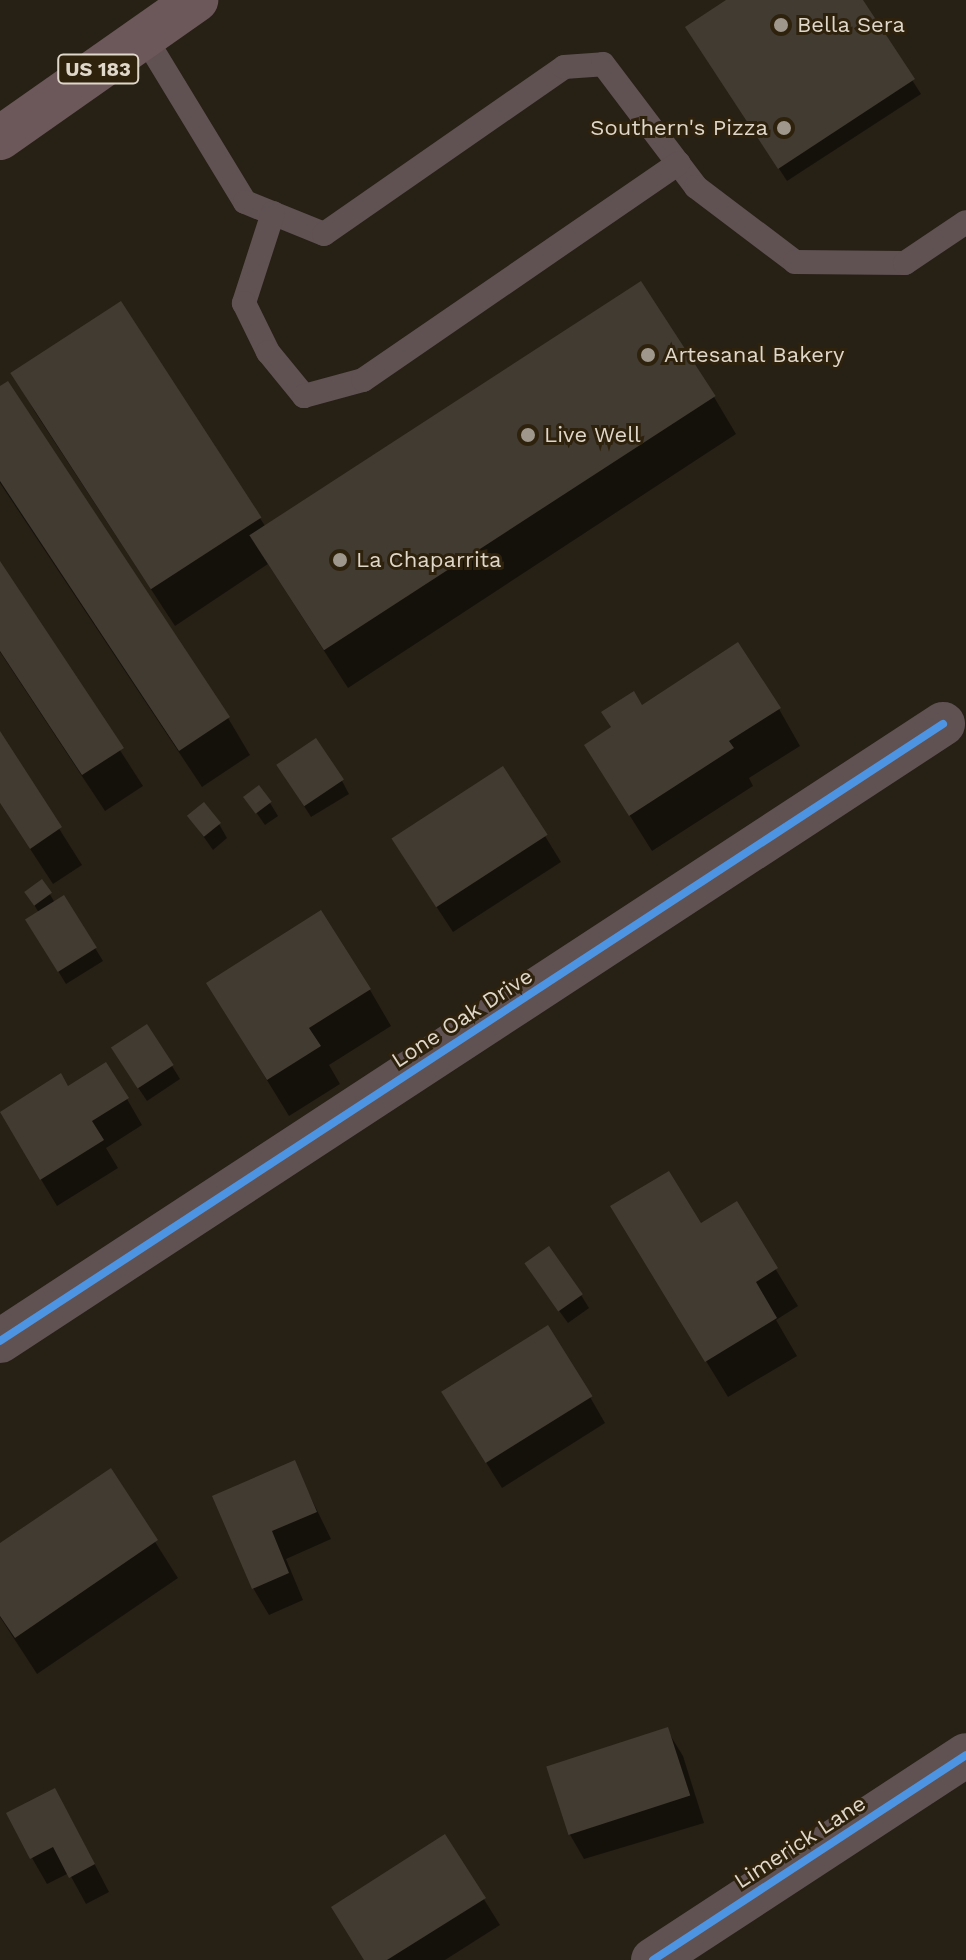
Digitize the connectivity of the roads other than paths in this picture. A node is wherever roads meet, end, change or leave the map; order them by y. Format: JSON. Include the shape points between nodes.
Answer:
{"nodes":[{"id":1,"x":196,"y":0,"type":"edge"},
{"id":2,"x":144,"y":36,"type":"junction"},
{"id":3,"x":0,"y":138,"type":"edge"},
{"id":4,"x":679,"y":163,"type":"junction"},
{"id":5,"x":273,"y":213,"type":"junction"},
{"id":6,"x":966,"y":222,"type":"edge"},
{"id":7,"x":943,"y":724,"type":"dead end"},
{"id":8,"x":0,"y":1341,"type":"edge"},
{"id":9,"x":966,"y":1755,"type":"edge"},
{"id":10,"x":653,"y":1960,"type":"edge"}],
"edges":[{"from":1,"to":2,"type":"main road","number":"US 183"},
{"from":2,"to":3,"type":"main road","number":"US 183"},
{"from":2,"to":5,"type":"lane","via":[[245,202]]},
{"from":4,"to":5,"type":"lane","via":[[603,64],[564,67],[324,234]]},
{"from":4,"to":5,"type":"lane","via":[[363,380],[304,396],[268,352],[244,303]]},
{"from":4,"to":6,"type":"lane","via":[[696,187],[795,262],[905,263]]},
{"from":7,"to":8,"type":"street","name":"Lone Oak Drive"},
{"from":9,"to":10,"type":"street","name":"Limerick Lane"}]}
